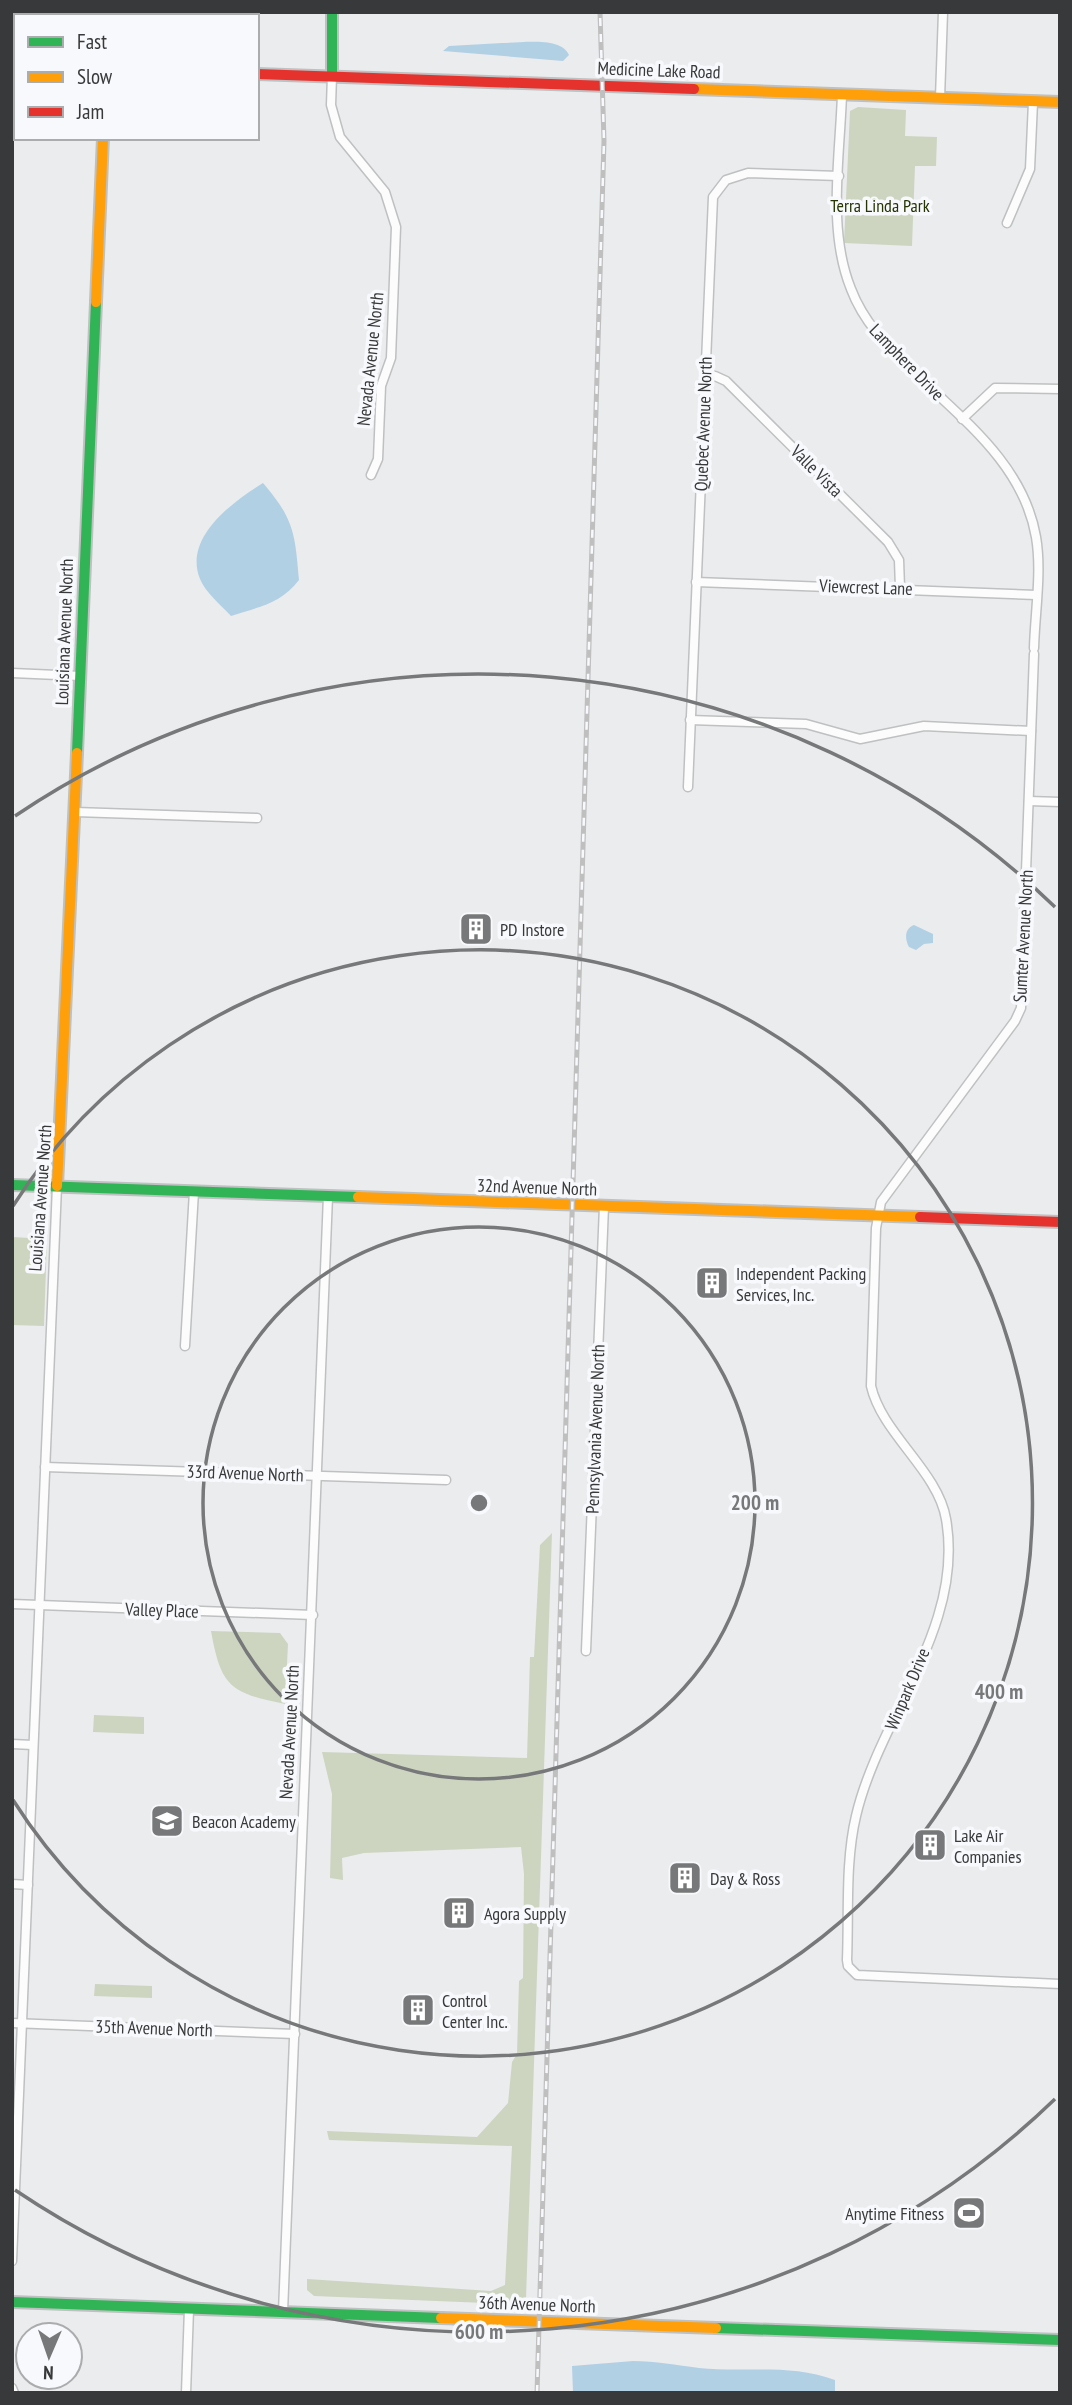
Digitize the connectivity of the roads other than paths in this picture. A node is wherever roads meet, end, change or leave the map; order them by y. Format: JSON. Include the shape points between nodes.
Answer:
{"nodes":[{"id":1,"x":332,"y":12,"type":"edge"},
{"id":2,"x":943,"y":12,"type":"edge"},
{"id":3,"x":259,"y":74,"type":"edge"},
{"id":4,"x":332,"y":76,"type":"junction"},
{"id":5,"x":842,"y":94,"type":"junction"},
{"id":6,"x":940,"y":98,"type":"junction"},
{"id":7,"x":1033,"y":102,"type":"junction"},
{"id":8,"x":1060,"y":102,"type":"edge"},
{"id":9,"x":103,"y":140,"type":"edge"},
{"id":10,"x":839,"y":176,"type":"junction"},
{"id":11,"x":1007,"y":223,"type":"dead end"},
{"id":12,"x":705,"y":376,"type":"junction"},
{"id":13,"x":1060,"y":389,"type":"edge"},
{"id":14,"x":962,"y":419,"type":"junction"},
{"id":15,"x":370,"y":475,"type":"dead end"},
{"id":16,"x":696,"y":582,"type":"junction"},
{"id":17,"x":900,"y":589,"type":"junction"},
{"id":18,"x":1036,"y":595,"type":"junction"},
{"id":19,"x":12,"y":673,"type":"edge"},
{"id":20,"x":80,"y":676,"type":"junction"},
{"id":21,"x":691,"y":720,"type":"junction"},
{"id":22,"x":1031,"y":731,"type":"junction"},
{"id":23,"x":688,"y":787,"type":"dead end"},
{"id":24,"x":1029,"y":801,"type":"junction"},
{"id":25,"x":1060,"y":802,"type":"edge"},
{"id":26,"x":75,"y":812,"type":"junction"},
{"id":27,"x":257,"y":818,"type":"dead end"},
{"id":28,"x":12,"y":1185,"type":"edge"},
{"id":29,"x":57,"y":1186,"type":"junction"},
{"id":30,"x":194,"y":1191,"type":"junction"},
{"id":31,"x":328,"y":1196,"type":"junction"},
{"id":32,"x":604,"y":1206,"type":"junction"},
{"id":33,"x":878,"y":1216,"type":"junction"},
{"id":34,"x":1060,"y":1222,"type":"edge"},
{"id":35,"x":185,"y":1346,"type":"dead end"},
{"id":36,"x":45,"y":1467,"type":"junction"},
{"id":37,"x":317,"y":1475,"type":"junction"},
{"id":38,"x":446,"y":1480,"type":"dead end"},
{"id":39,"x":12,"y":1604,"type":"edge"},
{"id":40,"x":39,"y":1605,"type":"junction"},
{"id":41,"x":313,"y":1615,"type":"junction"},
{"id":42,"x":586,"y":1651,"type":"dead end"},
{"id":43,"x":12,"y":1744,"type":"edge"},
{"id":44,"x":33,"y":1745,"type":"junction"},
{"id":45,"x":12,"y":1884,"type":"edge"},
{"id":46,"x":28,"y":1885,"type":"junction"},
{"id":47,"x":1060,"y":1984,"type":"edge"},
{"id":48,"x":12,"y":2023,"type":"edge"},
{"id":49,"x":23,"y":2024,"type":"junction"},
{"id":50,"x":295,"y":2034,"type":"junction"},
{"id":51,"x":14,"y":2162,"type":"edge"},
{"id":52,"x":12,"y":2261,"type":"edge"},
{"id":53,"x":12,"y":2302,"type":"edge"},
{"id":54,"x":189,"y":2309,"type":"junction"},
{"id":55,"x":283,"y":2312,"type":"junction"},
{"id":56,"x":1060,"y":2340,"type":"edge"},
{"id":57,"x":186,"y":2393,"type":"edge"}],
"edges":[{"from":1,"to":4,"type":"street","name":"Nevada Avenue North"},
{"from":2,"to":6,"type":"street"},
{"from":3,"to":4,"type":"street","name":"Medicine Lake Road"},
{"from":4,"to":5,"type":"street","name":"Medicine Lake Road"},
{"from":4,"to":15,"type":"street","name":"Nevada Avenue North","via":[[331,105],[340,137],[385,192],[396,227],[391,358],[382,386],[378,459]]},
{"from":5,"to":6,"type":"street","name":"Medicine Lake Road"},
{"from":5,"to":10,"type":"street","name":"Lamphere Drive"},
{"from":6,"to":7,"type":"street","name":"Medicine Lake Road"},
{"from":7,"to":8,"type":"street","name":"Medicine Lake Road"},
{"from":7,"to":11,"type":"street","via":[[1030,169]]},
{"from":9,"to":20,"type":"street","name":"Louisiana Avenue North"},
{"from":10,"to":12,"type":"street","name":"Quebec Avenue North","via":[[748,173],[719,187],[710,210]]},
{"from":10,"to":14,"type":"street","name":"Lamphere Drive","via":[[839,245],[860,309],[878,336]]},
{"from":12,"to":16,"type":"street","name":"Quebec Avenue North"},
{"from":12,"to":17,"type":"street","name":"Valle Vista","via":[[726,382],[888,542],[899,560]]},
{"from":13,"to":14,"type":"street","via":[[995,388]]},
{"from":14,"to":18,"type":"street","name":"Sumter Avenue North","via":[[1006,465],[1020,487],[1036,537]]},
{"from":16,"to":17,"type":"street","name":"Viewcrest Lane"},
{"from":16,"to":21,"type":"street","name":"Quebec Avenue North"},
{"from":17,"to":18,"type":"street","name":"Viewcrest Lane"},
{"from":18,"to":22,"type":"street","name":"Sumter Avenue North"},
{"from":19,"to":20,"type":"street"},
{"from":20,"to":26,"type":"street","name":"Louisiana Avenue North"},
{"from":21,"to":22,"type":"street","via":[[806,724],[860,738],[924,726]]},
{"from":21,"to":23,"type":"street","name":"Quebec Avenue North"},
{"from":22,"to":24,"type":"street","name":"Sumter Avenue North"},
{"from":24,"to":25,"type":"street"},
{"from":24,"to":33,"type":"street","name":"Sumter Avenue North","via":[[1021,1008],[881,1202]]},
{"from":26,"to":27,"type":"street"},
{"from":26,"to":29,"type":"street","name":"Louisiana Avenue North"},
{"from":28,"to":29,"type":"street","name":"32nd Avenue North"},
{"from":29,"to":30,"type":"street","name":"32nd Avenue North"},
{"from":29,"to":36,"type":"street","name":"Louisiana Avenue North"},
{"from":30,"to":31,"type":"street","name":"32nd Avenue North"},
{"from":30,"to":35,"type":"street"},
{"from":31,"to":32,"type":"street","name":"32nd Avenue North"},
{"from":31,"to":37,"type":"street","name":"Nevada Avenue North"},
{"from":32,"to":33,"type":"street","name":"32nd Avenue North"},
{"from":32,"to":42,"type":"street","name":"Pennsylvania Avenue North"},
{"from":33,"to":34,"type":"street","name":"32nd Avenue North"},
{"from":33,"to":47,"type":"street","name":"Winpark Drive","via":[[871,1386],[879,1408],[943,1507],[948,1531],[946,1593],[856,1816],[848,1966],[857,1975]]},
{"from":36,"to":37,"type":"street","name":"33rd Avenue North"},
{"from":36,"to":40,"type":"street","name":"Louisiana Avenue North"},
{"from":37,"to":38,"type":"street","name":"33rd Avenue North"},
{"from":37,"to":41,"type":"street","name":"Nevada Avenue North"},
{"from":39,"to":40,"type":"street","name":"Valley Place"},
{"from":40,"to":41,"type":"street","name":"Valley Place"},
{"from":40,"to":44,"type":"street","name":"Louisiana Avenue North"},
{"from":41,"to":50,"type":"street","name":"Nevada Avenue North"},
{"from":43,"to":44,"type":"street"},
{"from":44,"to":46,"type":"street","name":"Louisiana Avenue North"},
{"from":45,"to":46,"type":"street"},
{"from":46,"to":49,"type":"street","name":"Louisiana Avenue North"},
{"from":48,"to":49,"type":"street","name":"35th Avenue North"},
{"from":49,"to":50,"type":"street","name":"35th Avenue North"},
{"from":49,"to":51,"type":"street","name":"Louisiana Avenue North"},
{"from":50,"to":55,"type":"street","name":"Nevada Avenue North"},
{"from":51,"to":52,"type":"street","name":"Louisiana Avenue North"},
{"from":53,"to":54,"type":"street","name":"36th Avenue North"},
{"from":54,"to":55,"type":"street","name":"36th Avenue North"},
{"from":54,"to":57,"type":"street"},
{"from":55,"to":56,"type":"street","name":"36th Avenue North"}]}
